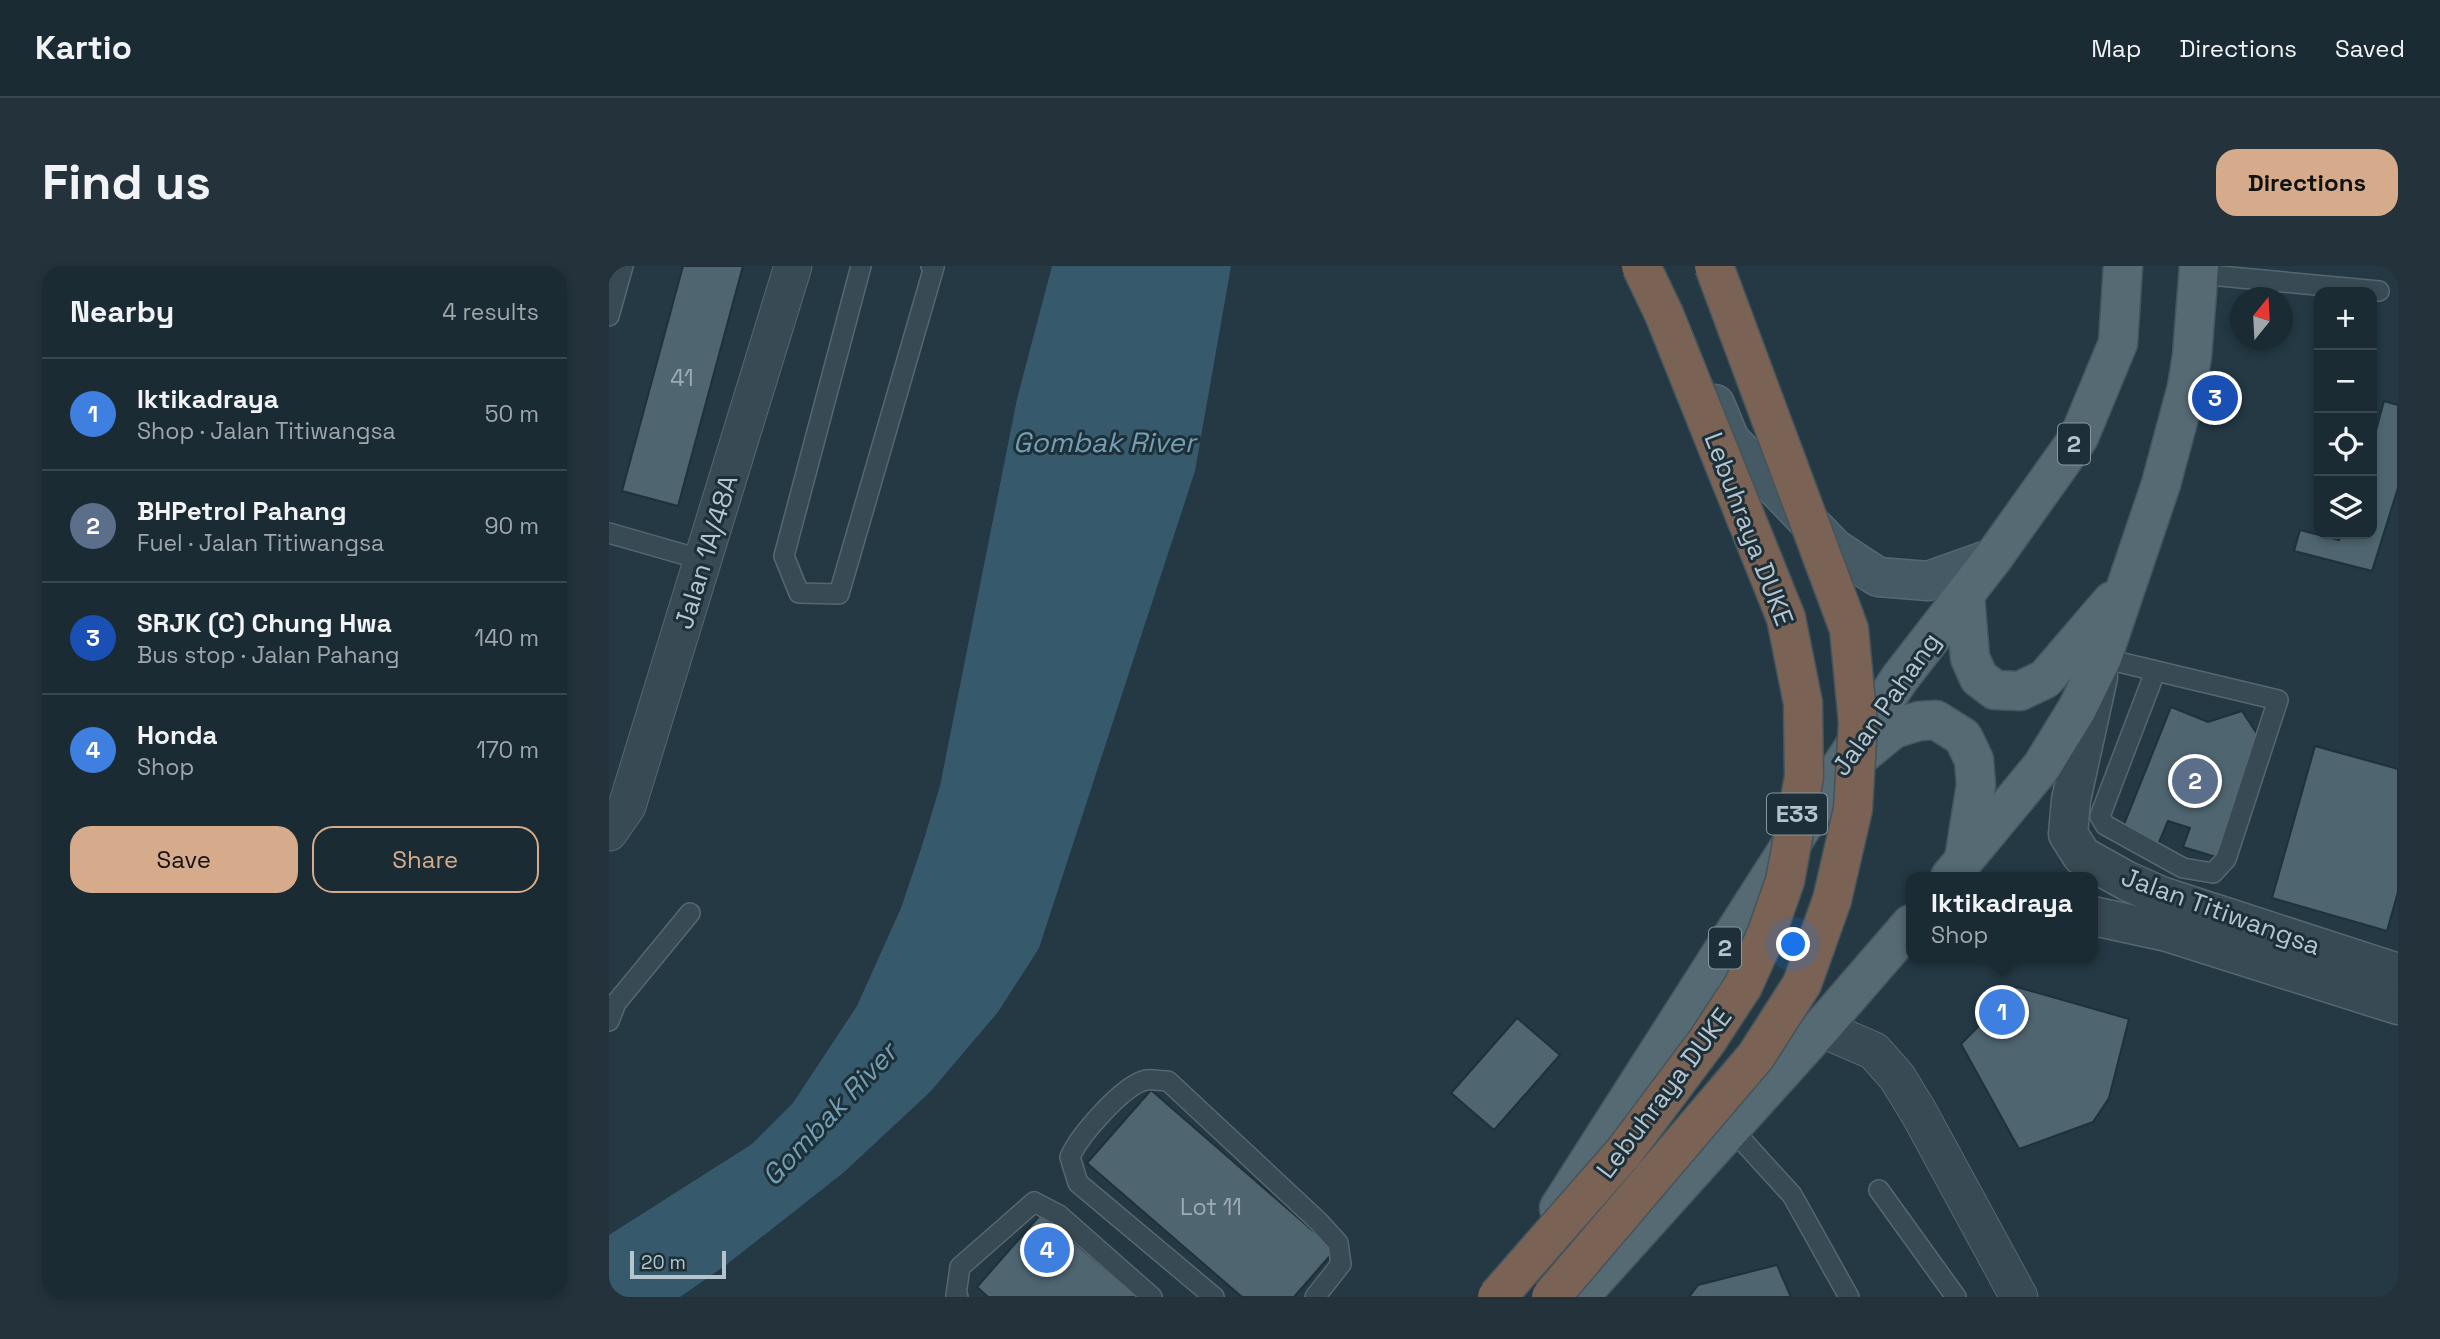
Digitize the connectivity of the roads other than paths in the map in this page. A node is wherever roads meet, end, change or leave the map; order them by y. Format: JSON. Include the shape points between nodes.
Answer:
{"nodes":[{"id":1,"x":624,"y":266,"type":"edge"},
{"id":2,"x":793,"y":266,"type":"edge"},
{"id":3,"x":861,"y":266,"type":"edge"},
{"id":4,"x":931,"y":266,"type":"edge"},
{"id":5,"x":1641,"y":266,"type":"edge"},
{"id":6,"x":1657,"y":266,"type":"edge"},
{"id":7,"x":1714,"y":266,"type":"edge"},
{"id":8,"x":2123,"y":266,"type":"edge"},
{"id":9,"x":2199,"y":270,"type":"edge"},
{"id":10,"x":2379,"y":291,"type":"dead end"},
{"id":11,"x":609,"y":316,"type":"edge"},
{"id":12,"x":609,"y":533,"type":"edge"},
{"id":13,"x":1993,"y":558,"type":"junction"},
{"id":14,"x":703,"y":560,"type":"junction"},
{"id":15,"x":2128,"y":581,"type":"junction"},
{"id":16,"x":1965,"y":596,"type":"junction"},
{"id":17,"x":2102,"y":658,"type":"junction"},
{"id":18,"x":2155,"y":671,"type":"junction"},
{"id":19,"x":1832,"y":780,"type":"junction"},
{"id":20,"x":609,"y":832,"type":"edge"},
{"id":21,"x":1957,"y":869,"type":"edge"},
{"id":22,"x":690,"y":913,"type":"dead end"},
{"id":23,"x":2098,"y":917,"type":"edge"},
{"id":24,"x":1906,"y":930,"type":"edge"},
{"id":25,"x":2398,"y":973,"type":"edge"},
{"id":26,"x":2398,"y":1005,"type":"edge"},
{"id":27,"x":611,"y":1008,"type":"edge"},
{"id":28,"x":1821,"y":1028,"type":"junction"},
{"id":29,"x":1730,"y":1127,"type":"junction"},
{"id":30,"x":1878,"y":1190,"type":"dead end"},
{"id":31,"x":958,"y":1297,"type":"edge"},
{"id":32,"x":1152,"y":1297,"type":"edge"},
{"id":33,"x":1214,"y":1297,"type":"edge"},
{"id":34,"x":1315,"y":1297,"type":"edge"},
{"id":35,"x":1482,"y":1297,"type":"edge"},
{"id":36,"x":1497,"y":1297,"type":"edge"},
{"id":37,"x":1551,"y":1297,"type":"edge"},
{"id":38,"x":1579,"y":1297,"type":"edge"},
{"id":39,"x":1849,"y":1297,"type":"edge"},
{"id":40,"x":1956,"y":1297,"type":"edge"},
{"id":41,"x":2017,"y":1297,"type":"edge"}],
"edges":[{"from":1,"to":11,"type":"lane"},
{"from":2,"to":14,"type":"street","name":"Jalan 1A/48A"},
{"from":3,"to":4,"type":"lane","via":[[784,556],[799,593],[839,594]]},
{"from":5,"to":36,"type":"highway","name":"Lebuhraya DUKE","number":"E33","bridge":true,"via":[[1786,618],[1803,703],[1804,777],[1785,881],[1743,986],[1624,1152]]},
{"from":6,"to":13,"type":"main road","via":[[1730,440],[1834,548],[1878,577],[1929,581]]},
{"from":7,"to":37,"type":"highway","name":"Lebuhraya DUKE","number":"E33","bridge":true,"via":[[1849,629],[1859,723],[1853,809],[1832,900],[1802,984],[1756,1056]]},
{"from":8,"to":13,"type":"main road","name":"Jalan Pahang","number":"2","via":[[2118,343],[2079,437]]},
{"from":9,"to":10,"type":"lane"},
{"from":9,"to":15,"type":"main road","via":[[2187,387]]},
{"from":12,"to":14,"type":"lane"},
{"from":13,"to":16,"type":"main road","name":"Jalan Pahang","number":"2"},
{"from":14,"to":20,"type":"street","name":"Jalan 1A/48A","via":[[627,806]]},
{"from":15,"to":16,"type":"main road","via":[[2045,679],[2020,691],[1995,690],[1979,678],[1970,658]]},
{"from":15,"to":17,"type":"main road"},
{"from":16,"to":19,"type":"main road","name":"Jalan Pahang","number":"2","via":[[1900,678]]},
{"from":17,"to":18,"type":"lane"},
{"from":17,"to":21,"type":"main road","via":[[2042,766]]},
{"from":17,"to":25,"type":"street","name":"Jalan Titiwangsa","via":[[2071,800],[2068,834],[2082,856],[2161,896]]},
{"from":18,"to":18,"type":"lane","via":[[2278,700],[2226,859],[2213,873],[2183,868],[2105,825],[2100,816]]},
{"from":19,"to":21,"type":"main road","via":[[1893,729],[1936,720],[1956,731],[1973,760],[1976,785]]},
{"from":19,"to":35,"type":"main road","name":"Jalan Pahang","number":"2","via":[[1565,1201]]},
{"from":22,"to":27,"type":"lane"},
{"from":23,"to":26,"type":"street","name":"Jalan Titiwangsa","via":[[2167,932]]},
{"from":24,"to":28,"type":"main road"},
{"from":28,"to":29,"type":"main road"},
{"from":28,"to":41,"type":"street","via":[[1874,1051],[1897,1077]]},
{"from":29,"to":38,"type":"main road"},
{"from":29,"to":39,"type":"lane","via":[[1792,1195]]},
{"from":30,"to":40,"type":"lane"},
{"from":31,"to":32,"type":"lane","via":[[960,1266],[1034,1202],[1059,1215]]},
{"from":33,"to":34,"type":"lane","via":[[1078,1182],[1070,1157],[1076,1143],[1127,1088],[1147,1080],[1168,1081],[1338,1243],[1341,1264]]}]}
